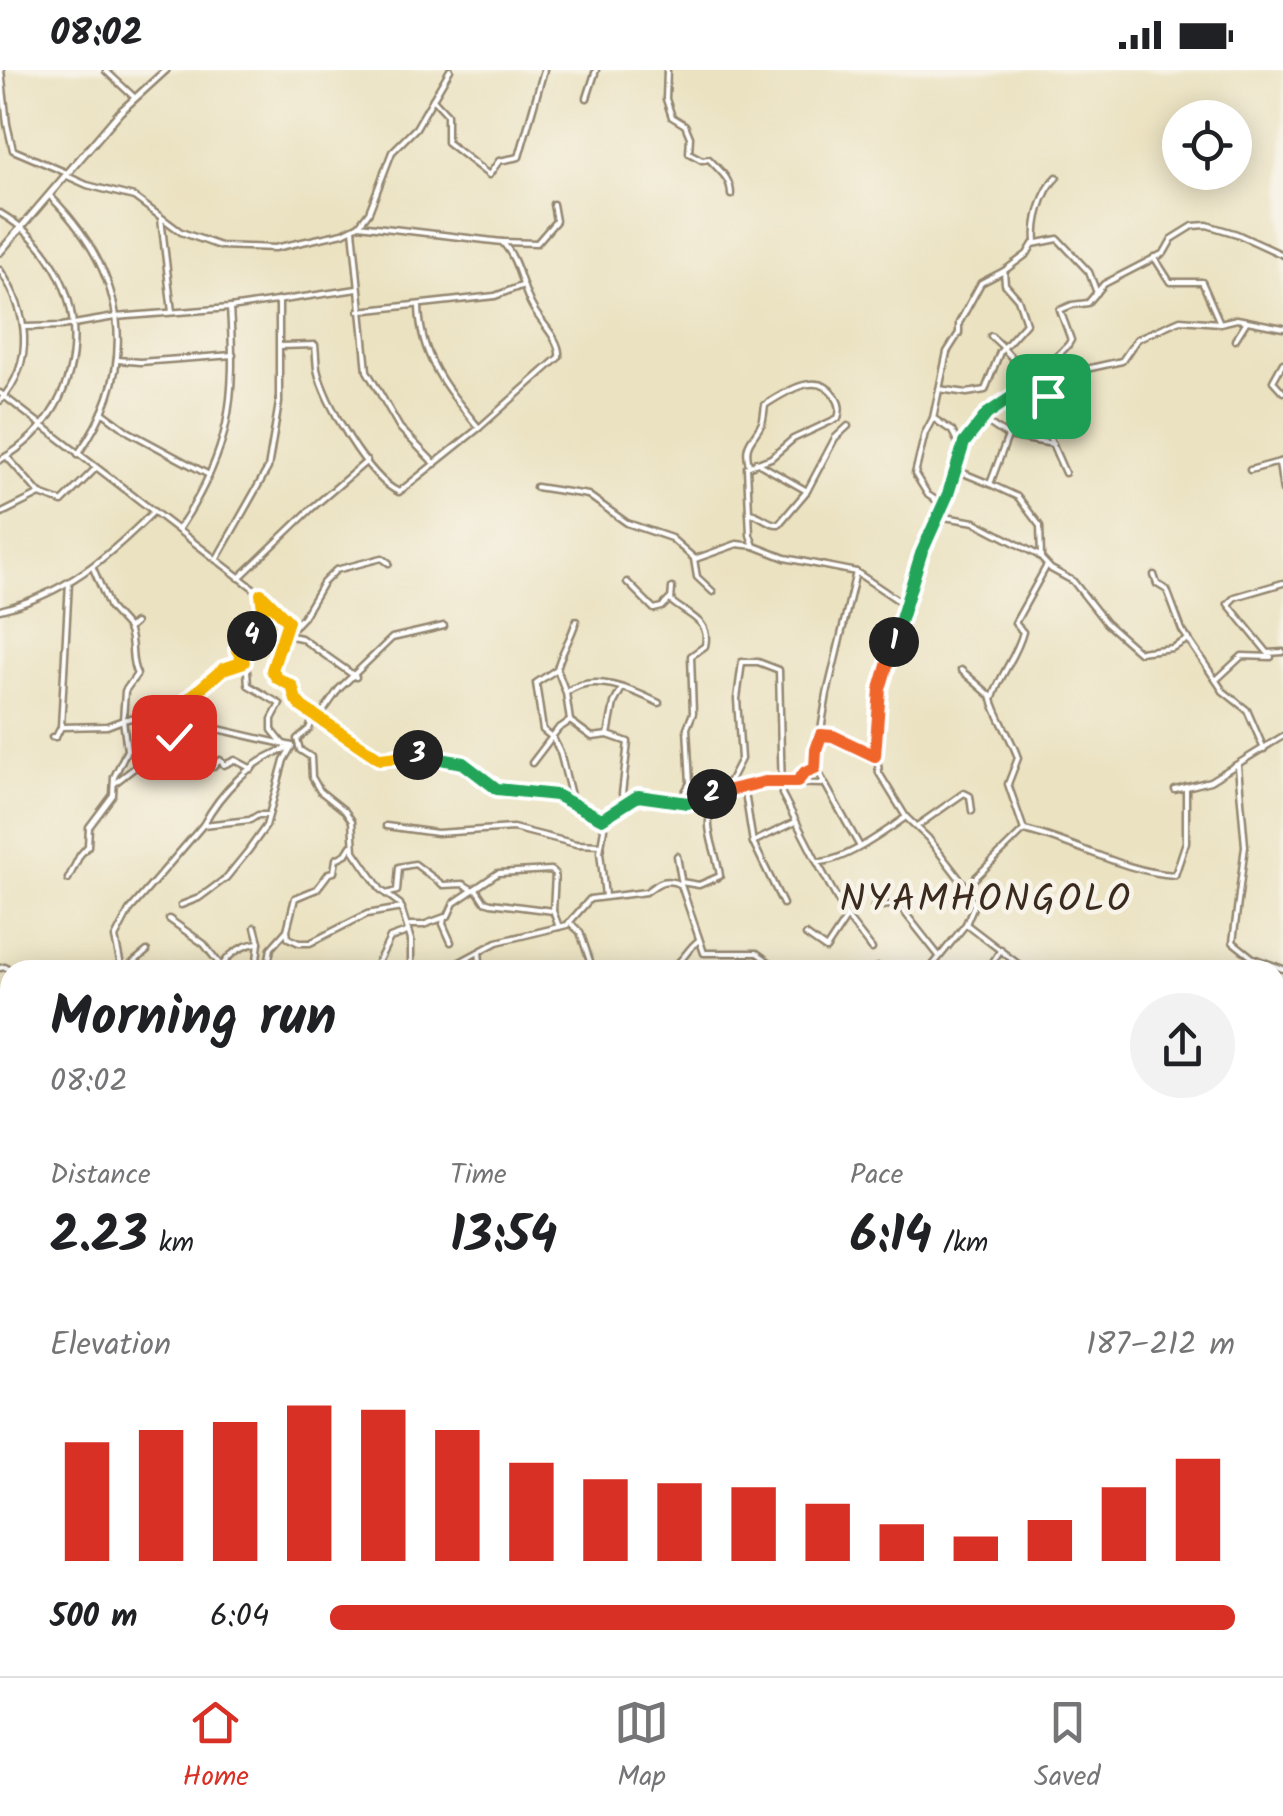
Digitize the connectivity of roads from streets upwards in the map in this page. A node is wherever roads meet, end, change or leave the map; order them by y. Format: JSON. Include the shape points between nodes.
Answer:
{"nodes":[{"id":1,"x":1,"y":70,"type":"edge"},
{"id":2,"x":166,"y":70,"type":"edge"},
{"id":3,"x":450,"y":70,"type":"edge"},
{"id":4,"x":544,"y":70,"type":"edge"},
{"id":5,"x":596,"y":70,"type":"edge"},
{"id":6,"x":667,"y":70,"type":"edge"},
{"id":7,"x":106,"y":71,"type":"edge"},
{"id":8,"x":136,"y":98,"type":"junction"},
{"id":9,"x":587,"y":98,"type":"dead end"},
{"id":10,"x":433,"y":99,"type":"junction"},
{"id":11,"x":68,"y":175,"type":"junction"},
{"id":12,"x":1058,"y":177,"type":"dead end"},
{"id":13,"x":731,"y":194,"type":"dead end"},
{"id":14,"x":50,"y":196,"type":"junction"},
{"id":15,"x":553,"y":204,"type":"dead end"},
{"id":16,"x":0,"y":212,"type":"edge"},
{"id":17,"x":162,"y":218,"type":"junction"},
{"id":18,"x":22,"y":226,"type":"junction"},
{"id":19,"x":356,"y":227,"type":"junction"},
{"id":20,"x":502,"y":242,"type":"junction"},
{"id":21,"x":1036,"y":243,"type":"junction"},
{"id":22,"x":0,"y":252,"type":"edge"},
{"id":23,"x":1283,"y":255,"type":"edge"},
{"id":24,"x":1154,"y":256,"type":"junction"},
{"id":25,"x":0,"y":270,"type":"edge"},
{"id":26,"x":1004,"y":272,"type":"junction"},
{"id":27,"x":522,"y":286,"type":"junction"},
{"id":28,"x":357,"y":290,"type":"junction"},
{"id":29,"x":1097,"y":292,"type":"junction"},
{"id":30,"x":279,"y":300,"type":"junction"},
{"id":31,"x":419,"y":306,"type":"junction"},
{"id":32,"x":230,"y":308,"type":"junction"},
{"id":33,"x":358,"y":311,"type":"junction"},
{"id":34,"x":172,"y":312,"type":"junction"},
{"id":35,"x":115,"y":318,"type":"junction"},
{"id":36,"x":1247,"y":321,"type":"junction"},
{"id":37,"x":1220,"y":323,"type":"junction"},
{"id":38,"x":73,"y":324,"type":"junction"},
{"id":39,"x":25,"y":327,"type":"junction"},
{"id":40,"x":1283,"y":328,"type":"edge"},
{"id":41,"x":991,"y":336,"type":"dead end"},
{"id":42,"x":1234,"y":340,"type":"dead end"},
{"id":43,"x":280,"y":346,"type":"junction"},
{"id":44,"x":1004,"y":348,"type":"junction"},
{"id":45,"x":233,"y":355,"type":"junction"},
{"id":46,"x":118,"y":360,"type":"junction"},
{"id":47,"x":1283,"y":363,"type":"edge"},
{"id":48,"x":1032,"y":382,"type":"junction"},
{"id":49,"x":1038,"y":387,"type":"junction"},
{"id":50,"x":1025,"y":388,"type":"junction"},
{"id":51,"x":940,"y":389,"type":"junction"},
{"id":52,"x":1283,"y":392,"type":"edge"},
{"id":53,"x":1,"y":397,"type":"edge"},
{"id":54,"x":1008,"y":400,"type":"junction"},
{"id":55,"x":102,"y":412,"type":"junction"},
{"id":56,"x":932,"y":418,"type":"junction"},
{"id":57,"x":982,"y":419,"type":"junction"},
{"id":58,"x":1075,"y":425,"type":"dead end"},
{"id":59,"x":41,"y":426,"type":"junction"},
{"id":60,"x":848,"y":426,"type":"dead end"},
{"id":61,"x":480,"y":428,"type":"junction"},
{"id":62,"x":1008,"y":436,"type":"junction"},
{"id":63,"x":1052,"y":444,"type":"junction"},
{"id":64,"x":962,"y":450,"type":"junction"},
{"id":65,"x":78,"y":454,"type":"junction"},
{"id":66,"x":7,"y":456,"type":"junction"},
{"id":67,"x":0,"y":460,"type":"edge"},
{"id":68,"x":367,"y":462,"type":"junction"},
{"id":69,"x":756,"y":462,"type":"junction"},
{"id":70,"x":1281,"y":462,"type":"edge"},
{"id":71,"x":435,"y":464,"type":"junction"},
{"id":72,"x":749,"y":465,"type":"junction"},
{"id":73,"x":96,"y":468,"type":"junction"},
{"id":74,"x":956,"y":470,"type":"junction"},
{"id":75,"x":1250,"y":470,"type":"dead end"},
{"id":76,"x":1065,"y":474,"type":"dead end"},
{"id":77,"x":209,"y":475,"type":"junction"},
{"id":78,"x":990,"y":484,"type":"junction"},
{"id":79,"x":536,"y":487,"type":"dead end"},
{"id":80,"x":1283,"y":491,"type":"edge"},
{"id":81,"x":807,"y":492,"type":"junction"},
{"id":82,"x":40,"y":494,"type":"junction"},
{"id":83,"x":943,"y":504,"type":"junction"},
{"id":84,"x":153,"y":512,"type":"junction"},
{"id":85,"x":749,"y":513,"type":"junction"},
{"id":86,"x":0,"y":514,"type":"edge"},
{"id":87,"x":938,"y":516,"type":"junction"},
{"id":88,"x":178,"y":531,"type":"junction"},
{"id":89,"x":754,"y":546,"type":"junction"},
{"id":90,"x":1041,"y":557,"type":"junction"},
{"id":91,"x":694,"y":559,"type":"junction"},
{"id":92,"x":216,"y":560,"type":"junction"},
{"id":93,"x":389,"y":563,"type":"dead end"},
{"id":94,"x":1047,"y":565,"type":"junction"},
{"id":95,"x":92,"y":568,"type":"junction"},
{"id":96,"x":856,"y":572,"type":"junction"},
{"id":97,"x":1154,"y":575,"type":"dead end"},
{"id":98,"x":240,"y":578,"type":"junction"},
{"id":99,"x":69,"y":582,"type":"junction"},
{"id":100,"x":626,"y":582,"type":"dead end"},
{"id":101,"x":1283,"y":583,"type":"edge"},
{"id":102,"x":672,"y":588,"type":"dead end"},
{"id":103,"x":713,"y":592,"type":"dead end"},
{"id":104,"x":261,"y":594,"type":"junction"},
{"id":105,"x":670,"y":599,"type":"junction"},
{"id":106,"x":905,"y":605,"type":"junction"},
{"id":107,"x":0,"y":610,"type":"edge"},
{"id":108,"x":576,"y":621,"type":"dead end"},
{"id":109,"x":135,"y":623,"type":"dead end"},
{"id":110,"x":444,"y":626,"type":"dead end"},
{"id":111,"x":128,"y":629,"type":"junction"},
{"id":112,"x":286,"y":634,"type":"junction"},
{"id":113,"x":1189,"y":638,"type":"junction"},
{"id":114,"x":1283,"y":652,"type":"edge"},
{"id":115,"x":1272,"y":655,"type":"junction"},
{"id":116,"x":244,"y":662,"type":"junction"},
{"id":117,"x":557,"y":668,"type":"junction"},
{"id":118,"x":961,"y":670,"type":"dead end"},
{"id":119,"x":356,"y":677,"type":"junction"},
{"id":120,"x":1216,"y":680,"type":"junction"},
{"id":121,"x":621,"y":690,"type":"junction"},
{"id":122,"x":566,"y":692,"type":"junction"},
{"id":123,"x":992,"y":698,"type":"junction"},
{"id":124,"x":659,"y":703,"type":"dead end"},
{"id":125,"x":178,"y":708,"type":"junction"},
{"id":126,"x":142,"y":716,"type":"junction"},
{"id":127,"x":315,"y":718,"type":"junction"},
{"id":128,"x":123,"y":720,"type":"junction"},
{"id":129,"x":570,"y":721,"type":"junction"},
{"id":130,"x":61,"y":728,"type":"junction"},
{"id":131,"x":608,"y":735,"type":"junction"},
{"id":132,"x":819,"y":736,"type":"junction"},
{"id":133,"x":52,"y":737,"type":"dead end"},
{"id":134,"x":552,"y":738,"type":"junction"},
{"id":135,"x":1280,"y":738,"type":"edge"},
{"id":136,"x":171,"y":739,"type":"junction"},
{"id":137,"x":284,"y":745,"type":"junction"},
{"id":138,"x":292,"y":746,"type":"junction"},
{"id":139,"x":1283,"y":746,"type":"edge"},
{"id":140,"x":1264,"y":748,"type":"junction"},
{"id":141,"x":875,"y":756,"type":"junction"},
{"id":142,"x":532,"y":763,"type":"dead end"},
{"id":143,"x":1238,"y":766,"type":"junction"},
{"id":144,"x":815,"y":768,"type":"junction"},
{"id":145,"x":252,"y":769,"type":"junction"},
{"id":146,"x":781,"y":782,"type":"junction"},
{"id":147,"x":797,"y":782,"type":"junction"},
{"id":148,"x":114,"y":784,"type":"junction"},
{"id":149,"x":822,"y":784,"type":"junction"},
{"id":150,"x":744,"y":786,"type":"junction"},
{"id":151,"x":1186,"y":787,"type":"junction"},
{"id":152,"x":1175,"y":790,"type":"dead end"},
{"id":153,"x":722,"y":792,"type":"junction"},
{"id":154,"x":632,"y":800,"type":"junction"},
{"id":155,"x":573,"y":802,"type":"junction"},
{"id":156,"x":680,"y":802,"type":"junction"},
{"id":157,"x":972,"y":811,"type":"dead end"},
{"id":158,"x":268,"y":815,"type":"junction"},
{"id":159,"x":906,"y":817,"type":"junction"},
{"id":160,"x":602,"y":819,"type":"junction"},
{"id":161,"x":795,"y":822,"type":"junction"},
{"id":162,"x":203,"y":825,"type":"junction"},
{"id":163,"x":386,"y":826,"type":"dead end"},
{"id":164,"x":917,"y":826,"type":"junction"},
{"id":165,"x":1024,"y":830,"type":"junction"},
{"id":166,"x":352,"y":843,"type":"junction"},
{"id":167,"x":753,"y":843,"type":"junction"},
{"id":168,"x":601,"y":844,"type":"junction"},
{"id":169,"x":858,"y":845,"type":"junction"},
{"id":170,"x":677,"y":856,"type":"dead end"},
{"id":171,"x":817,"y":862,"type":"junction"},
{"id":172,"x":68,"y":879,"type":"dead end"},
{"id":173,"x":680,"y":883,"type":"junction"},
{"id":174,"x":966,"y":886,"type":"junction"},
{"id":175,"x":475,"y":890,"type":"junction"},
{"id":176,"x":386,"y":894,"type":"junction"},
{"id":177,"x":605,"y":896,"type":"junction"},
{"id":178,"x":181,"y":904,"type":"dead end"},
{"id":179,"x":783,"y":904,"type":"dead end"},
{"id":180,"x":874,"y":906,"type":"dead end"},
{"id":181,"x":402,"y":908,"type":"junction"},
{"id":182,"x":553,"y":910,"type":"junction"},
{"id":183,"x":445,"y":916,"type":"junction"},
{"id":184,"x":847,"y":917,"type":"junction"},
{"id":185,"x":169,"y":919,"type":"dead end"},
{"id":186,"x":569,"y":922,"type":"junction"},
{"id":187,"x":966,"y":924,"type":"junction"},
{"id":188,"x":255,"y":926,"type":"dead end"},
{"id":189,"x":409,"y":928,"type":"junction"},
{"id":190,"x":559,"y":928,"type":"junction"},
{"id":191,"x":287,"y":930,"type":"junction"},
{"id":192,"x":806,"y":936,"type":"dead end"},
{"id":193,"x":699,"y":940,"type":"junction"},
{"id":194,"x":451,"y":942,"type":"dead end"},
{"id":195,"x":259,"y":943,"type":"junction"},
{"id":196,"x":1001,"y":949,"type":"junction"},
{"id":197,"x":872,"y":950,"type":"dead end"},
{"id":198,"x":146,"y":951,"type":"dead end"},
{"id":199,"x":480,"y":952,"type":"junction"},
{"id":200,"x":940,"y":956,"type":"junction"},
{"id":201,"x":120,"y":960,"type":"edge"},
{"id":202,"x":135,"y":960,"type":"edge"},
{"id":203,"x":215,"y":960,"type":"edge"},
{"id":204,"x":229,"y":960,"type":"edge"},
{"id":205,"x":258,"y":960,"type":"edge"},
{"id":206,"x":269,"y":960,"type":"edge"},
{"id":207,"x":379,"y":960,"type":"edge"},
{"id":208,"x":410,"y":960,"type":"edge"},
{"id":209,"x":465,"y":960,"type":"edge"},
{"id":210,"x":480,"y":960,"type":"edge"},
{"id":211,"x":589,"y":960,"type":"edge"},
{"id":212,"x":682,"y":960,"type":"edge"},
{"id":213,"x":766,"y":960,"type":"edge"},
{"id":214,"x":937,"y":960,"type":"edge"},
{"id":215,"x":994,"y":960,"type":"edge"},
{"id":216,"x":1014,"y":960,"type":"edge"},
{"id":217,"x":1258,"y":960,"type":"edge"}],
"edges":[{"from":1,"to":11,"type":"street","via":[[14,150]]},
{"from":2,"to":8,"type":"street"},
{"from":3,"to":10,"type":"street"},
{"from":4,"to":10,"type":"street","via":[[519,157],[499,162],[488,175],[447,142],[446,110]]},
{"from":5,"to":9,"type":"street"},
{"from":6,"to":13,"type":"street","via":[[666,99],[672,117],[685,125],[690,153],[710,160]]},
{"from":7,"to":8,"type":"street"},
{"from":8,"to":11,"type":"street"},
{"from":10,"to":19,"type":"street","via":[[392,152],[369,212]]},
{"from":11,"to":14,"type":"street"},
{"from":11,"to":17,"type":"street","via":[[134,197]]},
{"from":12,"to":21,"type":"street","via":[[1046,192]]},
{"from":14,"to":18,"type":"street"},
{"from":14,"to":35,"type":"street","via":[[94,250]]},
{"from":15,"to":20,"type":"street","via":[[556,221],[537,242]]},
{"from":16,"to":18,"type":"street"},
{"from":17,"to":19,"type":"street","via":[[190,237],[236,249],[290,246]]},
{"from":17,"to":34,"type":"street"},
{"from":18,"to":22,"type":"street"},
{"from":18,"to":38,"type":"street","via":[[60,275]]},
{"from":19,"to":20,"type":"street"},
{"from":19,"to":28,"type":"street"},
{"from":20,"to":27,"type":"street"},
{"from":21,"to":26,"type":"street"},
{"from":21,"to":29,"type":"street","via":[[1060,240],[1089,272]]},
{"from":23,"to":24,"type":"street","via":[[1202,225],[1179,233]]},
{"from":24,"to":29,"type":"street"},
{"from":24,"to":37,"type":"street","via":[[1170,282],[1202,282]]},
{"from":25,"to":39,"type":"street"},
{"from":26,"to":44,"type":"street","via":[[1026,321]]},
{"from":26,"to":51,"type":"street","via":[[981,283],[959,322]]},
{"from":27,"to":31,"type":"street"},
{"from":27,"to":61,"type":"street","via":[[560,354]]},
{"from":28,"to":30,"type":"street"},
{"from":28,"to":33,"type":"street"},
{"from":29,"to":48,"type":"street","via":[[1088,303],[1059,311],[1071,340]]},
{"from":30,"to":32,"type":"street"},
{"from":30,"to":43,"type":"street"},
{"from":31,"to":33,"type":"street"},
{"from":31,"to":61,"type":"street","via":[[428,360]]},
{"from":32,"to":34,"type":"street"},
{"from":32,"to":45,"type":"street"},
{"from":33,"to":71,"type":"street","via":[[366,371],[400,428]]},
{"from":34,"to":35,"type":"street"},
{"from":35,"to":38,"type":"street"},
{"from":35,"to":46,"type":"street"},
{"from":36,"to":37,"type":"street"},
{"from":36,"to":40,"type":"street"},
{"from":36,"to":42,"type":"street"},
{"from":37,"to":49,"type":"street","via":[[1180,320],[1137,339],[1122,361]]},
{"from":38,"to":39,"type":"street"},
{"from":38,"to":59,"type":"street","via":[[67,378]]},
{"from":39,"to":53,"type":"street","via":[[22,366]]},
{"from":41,"to":44,"type":"street"},
{"from":43,"to":68,"type":"street","via":[[315,345],[330,402]]},
{"from":43,"to":92,"type":"street","via":[[268,468]]},
{"from":44,"to":48,"type":"street"},
{"from":44,"to":51,"type":"street","via":[[984,390]]},
{"from":45,"to":46,"type":"street"},
{"from":45,"to":77,"type":"street","via":[[230,421]]},
{"from":46,"to":55,"type":"street"},
{"from":47,"to":52,"type":"street","via":[[1274,381]]},
{"from":48,"to":50,"type":"street"},
{"from":49,"to":50,"type":"street"},
{"from":49,"to":58,"type":"street"},
{"from":50,"to":54,"type":"street"},
{"from":51,"to":56,"type":"street"},
{"from":53,"to":59,"type":"street"},
{"from":54,"to":57,"type":"street"},
{"from":54,"to":63,"type":"street"},
{"from":55,"to":65,"type":"street"},
{"from":55,"to":77,"type":"street"},
{"from":56,"to":64,"type":"street","via":[[952,431]]},
{"from":56,"to":83,"type":"street","via":[[916,474],[928,495]]},
{"from":57,"to":62,"type":"street"},
{"from":57,"to":64,"type":"street"},
{"from":59,"to":65,"type":"street"},
{"from":59,"to":66,"type":"street"},
{"from":60,"to":81,"type":"street"},
{"from":61,"to":71,"type":"street"},
{"from":62,"to":63,"type":"street"},
{"from":62,"to":78,"type":"street"},
{"from":63,"to":76,"type":"street"},
{"from":64,"to":74,"type":"street"},
{"from":65,"to":73,"type":"street"},
{"from":66,"to":67,"type":"street"},
{"from":66,"to":82,"type":"street"},
{"from":68,"to":71,"type":"street","via":[[399,492]]},
{"from":68,"to":98,"type":"street"},
{"from":69,"to":72,"type":"street"},
{"from":69,"to":72,"type":"street","via":[[841,415],[830,388],[806,385],[765,405],[749,438]]},
{"from":69,"to":81,"type":"street"},
{"from":70,"to":75,"type":"street"},
{"from":70,"to":80,"type":"street"},
{"from":72,"to":85,"type":"street"},
{"from":73,"to":82,"type":"street","via":[[62,502]]},
{"from":73,"to":84,"type":"street"},
{"from":74,"to":78,"type":"street"},
{"from":74,"to":83,"type":"street"},
{"from":77,"to":88,"type":"street"},
{"from":78,"to":90,"type":"street","via":[[1014,494],[1039,523]]},
{"from":79,"to":91,"type":"street","via":[[588,495],[627,523],[671,538]]},
{"from":81,"to":85,"type":"street","via":[[779,524]]},
{"from":82,"to":86,"type":"street"},
{"from":83,"to":87,"type":"street"},
{"from":84,"to":88,"type":"street"},
{"from":84,"to":95,"type":"street"},
{"from":85,"to":89,"type":"street"},
{"from":87,"to":90,"type":"street","via":[[979,524]]},
{"from":87,"to":106,"type":"street"},
{"from":88,"to":92,"type":"street"},
{"from":89,"to":91,"type":"street","via":[[736,544]]},
{"from":89,"to":96,"type":"street"},
{"from":90,"to":94,"type":"street"},
{"from":91,"to":103,"type":"street","via":[[698,577]]},
{"from":92,"to":98,"type":"street"},
{"from":93,"to":112,"type":"street","via":[[382,558],[336,570]]},
{"from":94,"to":113,"type":"street","via":[[1070,578],[1139,652],[1172,648]]},
{"from":94,"to":123,"type":"street","via":[[1015,623],[1022,636]]},
{"from":95,"to":99,"type":"street"},
{"from":95,"to":111,"type":"street"},
{"from":96,"to":106,"type":"street"},
{"from":96,"to":132,"type":"street"},
{"from":97,"to":113,"type":"street"},
{"from":98,"to":104,"type":"street"},
{"from":99,"to":107,"type":"street"},
{"from":99,"to":130,"type":"street"},
{"from":100,"to":105,"type":"street","via":[[654,609]]},
{"from":101,"to":115,"type":"street","via":[[1228,604]]},
{"from":102,"to":105,"type":"street"},
{"from":104,"to":112,"type":"street","via":[[288,621]]},
{"from":104,"to":116,"type":"street","via":[[264,616],[237,650]]},
{"from":105,"to":156,"type":"street","via":[[701,621],[707,638],[691,656],[690,783]]},
{"from":106,"to":141,"type":"street","via":[[883,674]]},
{"from":108,"to":117,"type":"street"},
{"from":109,"to":111,"type":"street"},
{"from":110,"to":119,"type":"street","via":[[392,638]]},
{"from":111,"to":128,"type":"street","via":[[137,674],[125,691]]},
{"from":112,"to":119,"type":"street"},
{"from":112,"to":127,"type":"street","via":[[272,670]]},
{"from":113,"to":120,"type":"street"},
{"from":114,"to":115,"type":"street"},
{"from":115,"to":120,"type":"street","via":[[1242,656]]},
{"from":116,"to":125,"type":"street","via":[[223,669]]},
{"from":116,"to":137,"type":"street","via":[[248,684],[280,704],[272,730]]},
{"from":117,"to":122,"type":"street"},
{"from":117,"to":134,"type":"street","via":[[536,683],[543,730]]},
{"from":118,"to":123,"type":"street"},
{"from":119,"to":127,"type":"street"},
{"from":120,"to":140,"type":"street","via":[[1247,710]]},
{"from":121,"to":122,"type":"street","via":[[594,682]]},
{"from":121,"to":124,"type":"street"},
{"from":121,"to":131,"type":"street"},
{"from":122,"to":129,"type":"street"},
{"from":123,"to":165,"type":"street","via":[[1018,756],[1008,784]]},
{"from":125,"to":126,"type":"street"},
{"from":125,"to":136,"type":"street"},
{"from":126,"to":128,"type":"street"},
{"from":126,"to":136,"type":"street"},
{"from":127,"to":155,"type":"street","via":[[380,759],[416,755],[459,762],[497,789],[548,792]]},
{"from":127,"to":166,"type":"street","via":[[297,739],[300,750],[311,758],[320,791],[352,821]]},
{"from":128,"to":130,"type":"street"},
{"from":128,"to":148,"type":"street","via":[[127,750]]},
{"from":129,"to":131,"type":"street","via":[[592,736]]},
{"from":129,"to":134,"type":"street"},
{"from":130,"to":133,"type":"street"},
{"from":131,"to":154,"type":"street","via":[[628,742],[622,794]]},
{"from":132,"to":141,"type":"street"},
{"from":132,"to":144,"type":"street"},
{"from":134,"to":142,"type":"street"},
{"from":134,"to":155,"type":"street"},
{"from":135,"to":139,"type":"street"},
{"from":135,"to":140,"type":"street"},
{"from":136,"to":137,"type":"street","via":[[196,714],[210,727]]},
{"from":136,"to":145,"type":"street","via":[[182,760],[195,767],[236,760]]},
{"from":136,"to":148,"type":"street"},
{"from":137,"to":138,"type":"street"},
{"from":138,"to":145,"type":"street","via":[[266,755]]},
{"from":138,"to":158,"type":"street"},
{"from":140,"to":143,"type":"street"},
{"from":141,"to":159,"type":"street"},
{"from":143,"to":151,"type":"street"},
{"from":143,"to":217,"type":"street","via":[[1244,859],[1233,942]]},
{"from":144,"to":147,"type":"street"},
{"from":144,"to":149,"type":"street"},
{"from":145,"to":162,"type":"street","via":[[216,800]]},
{"from":146,"to":147,"type":"street"},
{"from":146,"to":150,"type":"street"},
{"from":146,"to":153,"type":"street","via":[[781,675],[767,664],[744,661],[737,699],[740,759]]},
{"from":146,"to":161,"type":"street"},
{"from":147,"to":149,"type":"street"},
{"from":148,"to":172,"type":"street"},
{"from":149,"to":169,"type":"street"},
{"from":150,"to":153,"type":"street"},
{"from":150,"to":167,"type":"street"},
{"from":151,"to":152,"type":"street"},
{"from":151,"to":165,"type":"street","via":[[1186,842],[1175,875]]},
{"from":153,"to":156,"type":"street"},
{"from":153,"to":173,"type":"street","via":[[710,806],[708,827],[720,875],[699,885]]},
{"from":154,"to":156,"type":"street"},
{"from":154,"to":160,"type":"street"},
{"from":155,"to":160,"type":"street"},
{"from":157,"to":164,"type":"street","via":[[964,793]]},
{"from":158,"to":162,"type":"street"},
{"from":158,"to":178,"type":"street","via":[[226,878]]},
{"from":159,"to":164,"type":"street"},
{"from":159,"to":169,"type":"street"},
{"from":160,"to":168,"type":"street"},
{"from":161,"to":167,"type":"street"},
{"from":161,"to":171,"type":"street"},
{"from":162,"to":201,"type":"street","via":[[129,911],[115,938]]},
{"from":163,"to":168,"type":"street","via":[[437,834],[512,828]]},
{"from":164,"to":174,"type":"street"},
{"from":165,"to":174,"type":"street"},
{"from":166,"to":176,"type":"street"},
{"from":166,"to":191,"type":"street","via":[[322,886],[295,898]]},
{"from":167,"to":179,"type":"street"},
{"from":168,"to":177,"type":"street"},
{"from":169,"to":171,"type":"street"},
{"from":170,"to":173,"type":"street"},
{"from":171,"to":184,"type":"street"},
{"from":173,"to":177,"type":"street","via":[[656,882],[646,892]]},
{"from":173,"to":193,"type":"street"},
{"from":174,"to":187,"type":"street","via":[[974,909]]},
{"from":175,"to":176,"type":"street","via":[[443,884],[405,864],[398,869],[397,892]]},
{"from":175,"to":182,"type":"street","via":[[491,903]]},
{"from":175,"to":182,"type":"street","via":[[498,873],[551,870]]},
{"from":175,"to":183,"type":"street"},
{"from":176,"to":181,"type":"street"},
{"from":177,"to":186,"type":"street","via":[[585,903]]},
{"from":180,"to":200,"type":"street","via":[[902,908]]},
{"from":181,"to":189,"type":"street"},
{"from":181,"to":191,"type":"street","via":[[368,914],[310,943],[292,941]]},
{"from":182,"to":190,"type":"street"},
{"from":183,"to":189,"type":"street"},
{"from":183,"to":194,"type":"street"},
{"from":184,"to":192,"type":"street","via":[[826,949]]},
{"from":184,"to":197,"type":"street"},
{"from":185,"to":203,"type":"street"},
{"from":186,"to":190,"type":"street"},
{"from":186,"to":211,"type":"street","via":[[580,932]]},
{"from":187,"to":196,"type":"street"},
{"from":187,"to":200,"type":"street"},
{"from":188,"to":195,"type":"street"},
{"from":189,"to":207,"type":"street","via":[[390,938]]},
{"from":189,"to":208,"type":"street"},
{"from":190,"to":199,"type":"street"},
{"from":191,"to":206,"type":"street"},
{"from":193,"to":212,"type":"street"},
{"from":193,"to":213,"type":"street","via":[[704,953]]},
{"from":195,"to":204,"type":"street","via":[[246,944]]},
{"from":195,"to":205,"type":"street"},
{"from":196,"to":215,"type":"street"},
{"from":196,"to":216,"type":"street"},
{"from":198,"to":202,"type":"street"},
{"from":199,"to":209,"type":"street"},
{"from":199,"to":210,"type":"street"},
{"from":200,"to":214,"type":"street"}]}
